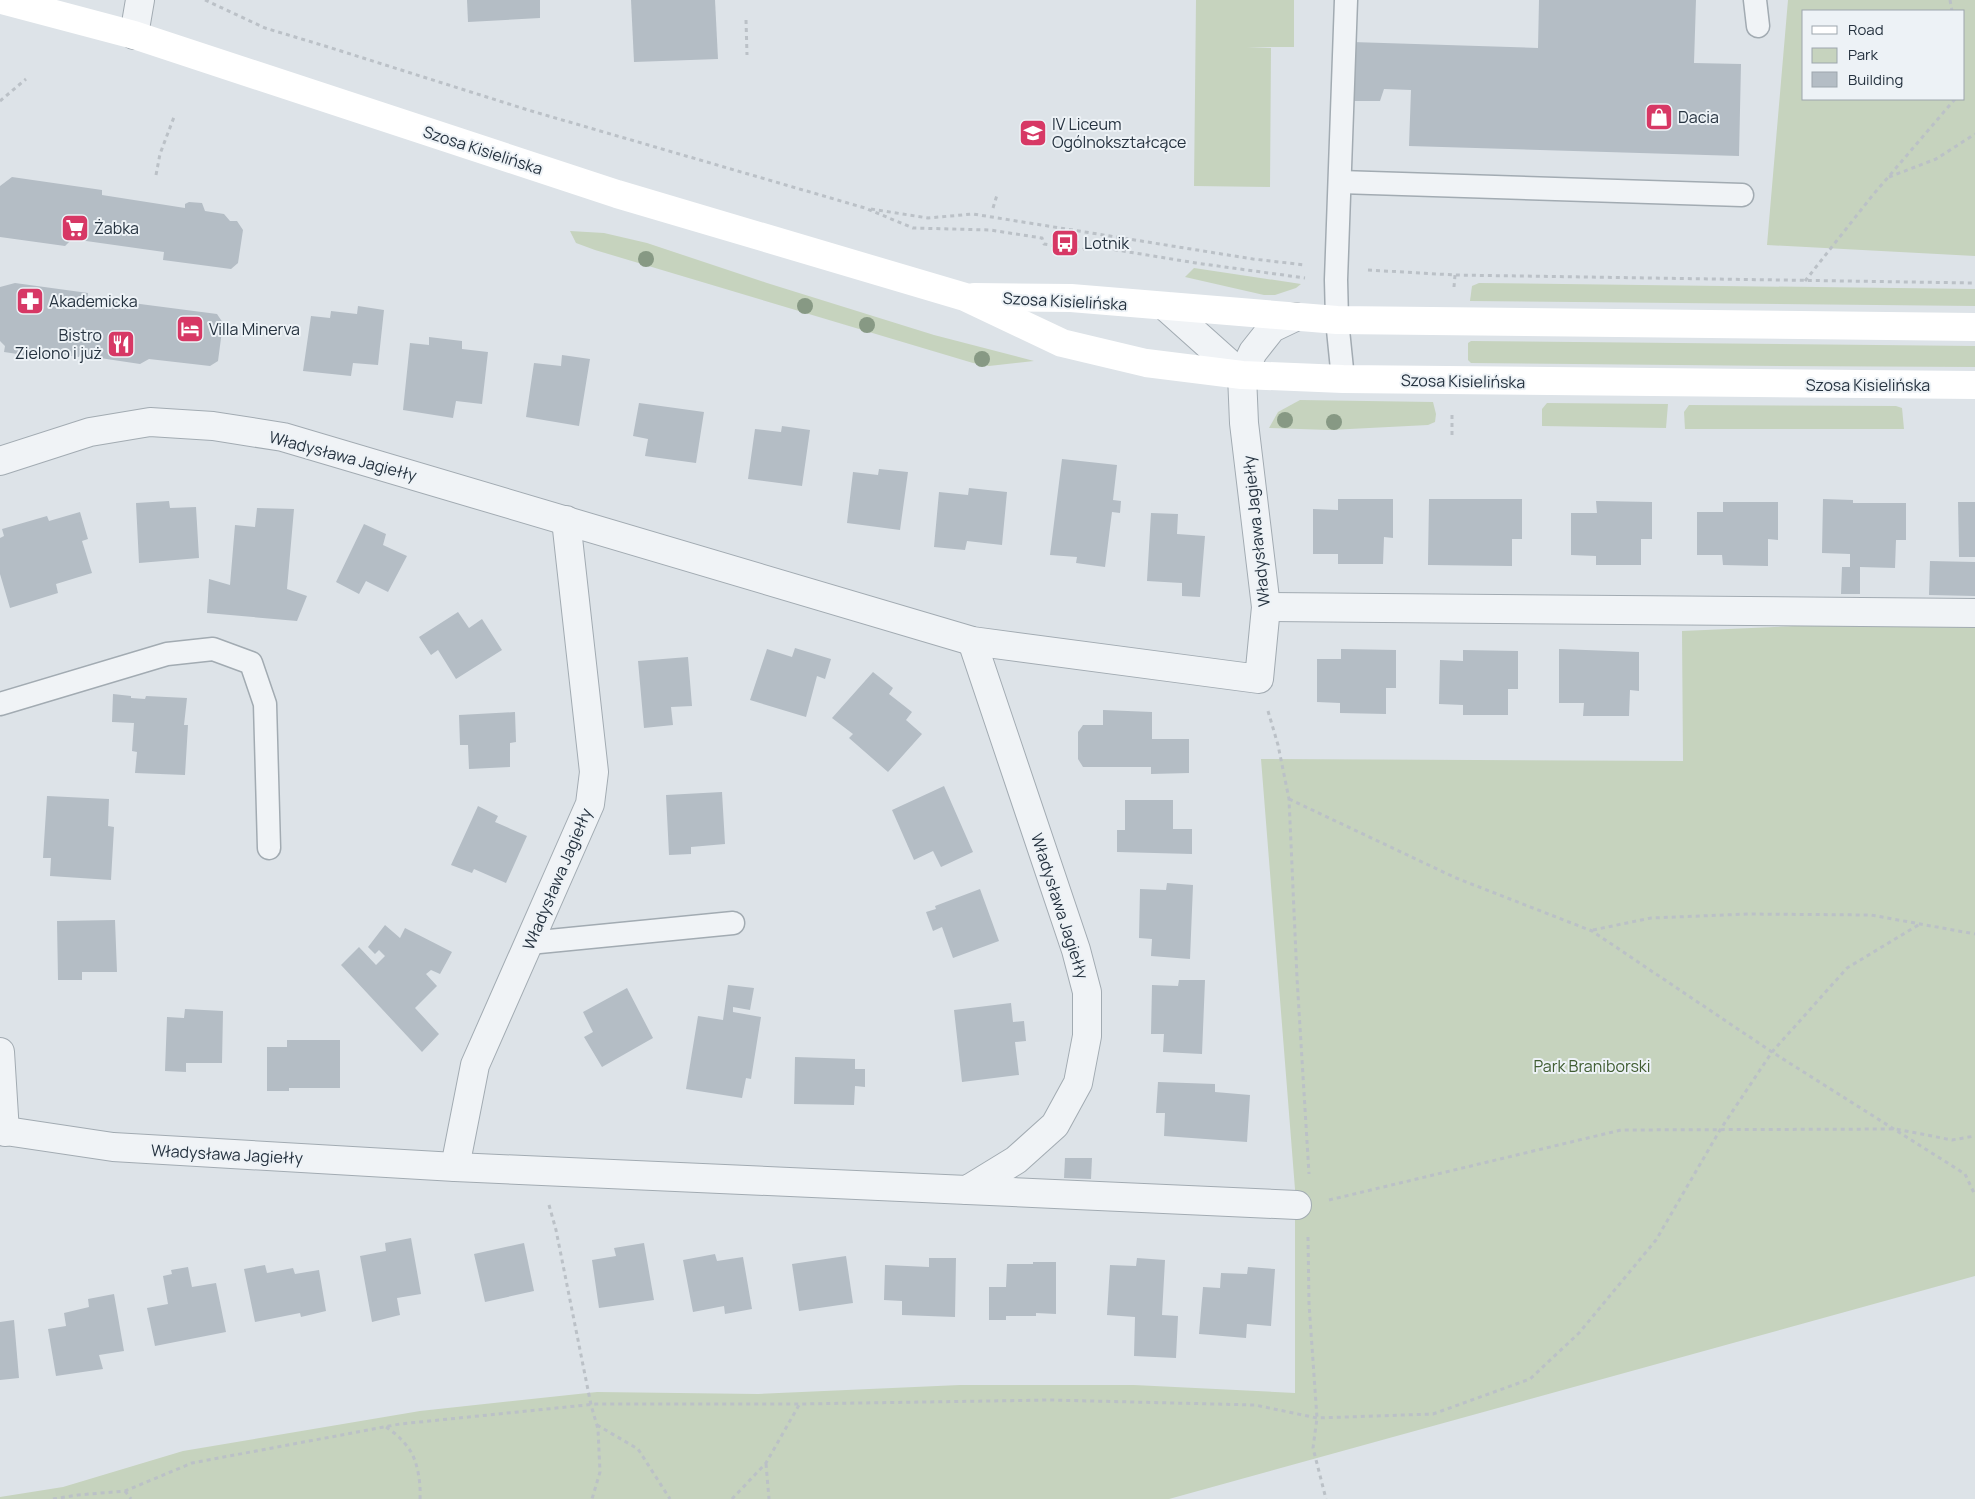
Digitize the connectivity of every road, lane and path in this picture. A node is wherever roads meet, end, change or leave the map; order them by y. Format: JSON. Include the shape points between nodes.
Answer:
{"nodes":[{"id":1,"x":2,"y":0,"type":"edge"},
{"id":2,"x":140,"y":0,"type":"edge"},
{"id":3,"x":205,"y":0,"type":"edge"},
{"id":4,"x":1346,"y":0,"type":"edge"},
{"id":5,"x":1755,"y":0,"type":"edge"},
{"id":6,"x":746,"y":20,"type":"dead end"},
{"id":7,"x":1758,"y":26,"type":"dead end"},
{"id":8,"x":134,"y":35,"type":"junction"},
{"id":9,"x":747,"y":55,"type":"dead end"},
{"id":10,"x":26,"y":79,"type":"dead end"},
{"id":11,"x":1954,"y":100,"type":"edge"},
{"id":12,"x":0,"y":101,"type":"edge"},
{"id":13,"x":174,"y":117,"type":"dead end"},
{"id":14,"x":1975,"y":134,"type":"edge"},
{"id":15,"x":156,"y":175,"type":"dead end"},
{"id":16,"x":1888,"y":177,"type":"junction"},
{"id":17,"x":1340,"y":182,"type":"junction"},
{"id":18,"x":1742,"y":195,"type":"dead end"},
{"id":19,"x":997,"y":196,"type":"dead end"},
{"id":20,"x":865,"y":208,"type":"junction"},
{"id":21,"x":993,"y":208,"type":"dead end"},
{"id":22,"x":1337,"y":268,"type":"junction"},
{"id":23,"x":1308,"y":279,"type":"dead end"},
{"id":24,"x":1805,"y":281,"type":"junction"},
{"id":25,"x":1975,"y":283,"type":"edge"},
{"id":26,"x":965,"y":297,"type":"junction"},
{"id":27,"x":1166,"y":307,"type":"junction"},
{"id":28,"x":1295,"y":317,"type":"junction"},
{"id":29,"x":1337,"y":320,"type":"junction"},
{"id":30,"x":1975,"y":327,"type":"edge"},
{"id":31,"x":1242,"y":376,"type":"junction"},
{"id":32,"x":1343,"y":379,"type":"junction"},
{"id":33,"x":1975,"y":385,"type":"edge"},
{"id":34,"x":1452,"y":410,"type":"dead end"},
{"id":35,"x":1452,"y":435,"type":"dead end"},
{"id":36,"x":0,"y":461,"type":"edge"},
{"id":37,"x":566,"y":520,"type":"junction"},
{"id":38,"x":1266,"y":606,"type":"junction"},
{"id":39,"x":1975,"y":613,"type":"edge"},
{"id":40,"x":972,"y":641,"type":"junction"},
{"id":41,"x":1259,"y":679,"type":"junction"},
{"id":42,"x":0,"y":704,"type":"edge"},
{"id":43,"x":1289,"y":800,"type":"junction"},
{"id":44,"x":269,"y":848,"type":"dead end"},
{"id":45,"x":733,"y":923,"type":"dead end"},
{"id":46,"x":1920,"y":924,"type":"junction"},
{"id":47,"x":1592,"y":930,"type":"junction"},
{"id":48,"x":1975,"y":934,"type":"edge"},
{"id":49,"x":530,"y":943,"type":"junction"},
{"id":50,"x":1296,"y":978,"type":"dead end"},
{"id":51,"x":0,"y":1052,"type":"edge"},
{"id":52,"x":1772,"y":1052,"type":"junction"},
{"id":53,"x":1896,"y":1129,"type":"junction"},
{"id":54,"x":1720,"y":1130,"type":"junction"},
{"id":55,"x":3,"y":1131,"type":"edge"},
{"id":56,"x":1975,"y":1136,"type":"edge"},
{"id":57,"x":455,"y":1167,"type":"junction"},
{"id":58,"x":539,"y":1171,"type":"junction"},
{"id":59,"x":967,"y":1190,"type":"junction"},
{"id":60,"x":1975,"y":1195,"type":"edge"},
{"id":61,"x":1296,"y":1205,"type":"joint"},
{"id":62,"x":799,"y":1404,"type":"junction"},
{"id":63,"x":591,"y":1405,"type":"junction"},
{"id":64,"x":596,"y":1424,"type":"junction"},
{"id":65,"x":386,"y":1427,"type":"junction"},
{"id":66,"x":766,"y":1463,"type":"junction"},
{"id":67,"x":125,"y":1491,"type":"junction"},
{"id":68,"x":53,"y":1499,"type":"edge"},
{"id":69,"x":131,"y":1499,"type":"edge"},
{"id":70,"x":420,"y":1499,"type":"edge"},
{"id":71,"x":592,"y":1499,"type":"edge"},
{"id":72,"x":670,"y":1499,"type":"edge"},
{"id":73,"x":732,"y":1499,"type":"edge"},
{"id":74,"x":769,"y":1499,"type":"edge"}],
"edges":[{"from":1,"to":8,"type":"street","name":"Szosa Kisielińska"},
{"from":2,"to":8,"type":"street"},
{"from":3,"to":20,"type":"path","via":[[274,30],[528,110]]},
{"from":4,"to":17,"type":"lane"},
{"from":5,"to":7,"type":"lane"},
{"from":6,"to":9,"type":"path"},
{"from":8,"to":26,"type":"street","name":"Szosa Kisielińska","via":[[617,194]]},
{"from":10,"to":12,"type":"path"},
{"from":11,"to":16,"type":"path"},
{"from":13,"to":15,"type":"path"},
{"from":14,"to":16,"type":"path","via":[[1936,159]]},
{"from":16,"to":24,"type":"path"},
{"from":17,"to":18,"type":"lane"},
{"from":17,"to":22,"type":"lane"},
{"from":19,"to":21,"type":"path"},
{"from":20,"to":22,"type":"path","via":[[928,218],[974,214],[1253,259]]},
{"from":20,"to":23,"type":"path","via":[[913,228],[990,230],[1042,238],[1044,244],[1081,250],[1092,246]]},
{"from":22,"to":24,"type":"path","via":[[1455,275]]},
{"from":22,"to":29,"type":"lane"},
{"from":24,"to":25,"type":"path"},
{"from":26,"to":27,"type":"street","name":"Szosa Kisielińska","via":[[1071,298]]},
{"from":26,"to":31,"type":"street","name":"Szosa Kisielińska","via":[[1062,343],[1146,363]]},
{"from":27,"to":28,"type":"street","name":"Szosa Kisielińska"},
{"from":27,"to":31,"type":"street"},
{"from":28,"to":29,"type":"street","name":"Szosa Kisielińska"},
{"from":28,"to":31,"type":"street","via":[[1272,328],[1253,352]]},
{"from":29,"to":30,"type":"street","name":"Szosa Kisielińska"},
{"from":29,"to":32,"type":"lane"},
{"from":31,"to":32,"type":"street","name":"Szosa Kisielińska"},
{"from":31,"to":38,"type":"street","name":"Władysława Jagiełły","via":[[1244,423]]},
{"from":32,"to":33,"type":"street","name":"Szosa Kisielińska"},
{"from":34,"to":35,"type":"path"},
{"from":36,"to":37,"type":"street","name":"Władysława Jagiełły","via":[[90,432],[150,422],[213,426],[283,438]]},
{"from":37,"to":40,"type":"street","name":"Władysława Jagiełły"},
{"from":37,"to":49,"type":"street","name":"Władysława Jagiełły","via":[[594,772],[590,804]]},
{"from":38,"to":39,"type":"street"},
{"from":38,"to":41,"type":"street","name":"Władysława Jagiełły"},
{"from":40,"to":41,"type":"street","name":"Władysława Jagiełły"},
{"from":40,"to":59,"type":"street","name":"Władysława Jagiełły","via":[[1076,950],[1087,992],[1087,1036],[1078,1083],[1055,1125],[1016,1160]]},
{"from":41,"to":43,"type":"path","via":[[1278,745]]},
{"from":42,"to":44,"type":"lane","via":[[167,654],[213,649],[251,663],[265,704]]},
{"from":43,"to":47,"type":"path","via":[[1456,878]]},
{"from":43,"to":50,"type":"path"},
{"from":45,"to":49,"type":"lane"},
{"from":46,"to":47,"type":"path","via":[[1870,915],[1748,914],[1651,918]]},
{"from":46,"to":48,"type":"path"},
{"from":46,"to":52,"type":"path","via":[[1847,968]]},
{"from":47,"to":52,"type":"path"},
{"from":49,"to":57,"type":"street","name":"Władysława Jagiełły","via":[[475,1065]]},
{"from":51,"to":55,"type":"street"},
{"from":52,"to":53,"type":"path"},
{"from":52,"to":54,"type":"path"},
{"from":53,"to":54,"type":"path"},
{"from":53,"to":56,"type":"path","via":[[1952,1140]]},
{"from":53,"to":60,"type":"path","via":[[1965,1174]]},
{"from":54,"to":61,"type":"path","via":[[1621,1130],[1336,1199]]},
{"from":54,"to":62,"type":"path","via":[[1656,1240],[1579,1333],[1530,1379],[1433,1414],[1316,1418],[1256,1406],[1050,1400]]},
{"from":55,"to":57,"type":"street","name":"Władysława Jagiełły","via":[[114,1147]]},
{"from":57,"to":58,"type":"street","name":"Władysława Jagiełły"},
{"from":58,"to":59,"type":"street","name":"Władysława Jagiełły"},
{"from":58,"to":63,"type":"path","via":[[556,1230]]},
{"from":59,"to":61,"type":"street","name":"Władysława Jagiełły"},
{"from":62,"to":63,"type":"path"},
{"from":62,"to":66,"type":"path"},
{"from":63,"to":64,"type":"path"},
{"from":63,"to":65,"type":"path"},
{"from":64,"to":71,"type":"path","via":[[600,1472]]},
{"from":64,"to":72,"type":"path","via":[[638,1449]]},
{"from":65,"to":67,"type":"path","via":[[192,1463]]},
{"from":65,"to":70,"type":"path","via":[[410,1450]]},
{"from":66,"to":73,"type":"path"},
{"from":66,"to":74,"type":"path"},
{"from":67,"to":68,"type":"path"},
{"from":67,"to":69,"type":"path"}]}
